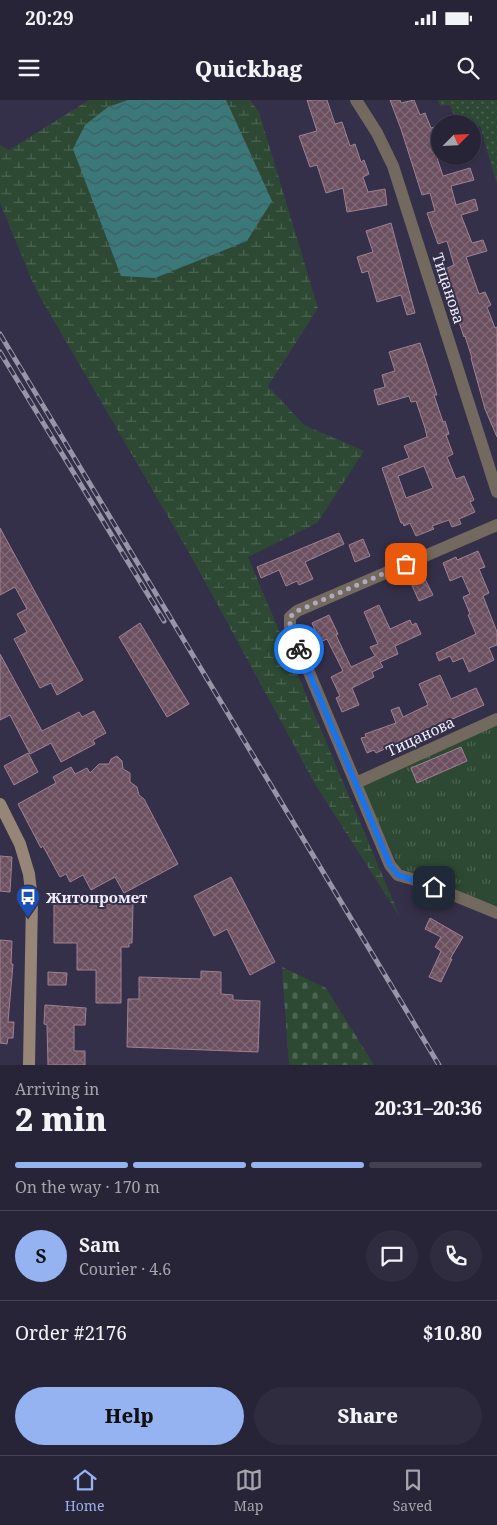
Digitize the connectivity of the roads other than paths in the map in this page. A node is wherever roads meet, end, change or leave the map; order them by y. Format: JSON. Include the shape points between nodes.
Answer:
{"nodes":[{"id":1,"x":356,"y":100,"type":"edge"},
{"id":2,"x":497,"y":492,"type":"edge"},
{"id":3,"x":497,"y":525,"type":"edge"},
{"id":4,"x":497,"y":719,"type":"edge"},
{"id":5,"x":356,"y":784,"type":"junction"},
{"id":6,"x":0,"y":804,"type":"edge"},
{"id":7,"x":497,"y":913,"type":"edge"},
{"id":8,"x":29,"y":1065,"type":"edge"}],
"edges":[{"from":1,"to":2,"type":"street","name":"Тицанова","via":[[378,132],[393,166]]},
{"from":3,"to":5,"type":"street","via":[[297,611],[290,617],[290,627]]},
{"from":4,"to":5,"type":"street","name":"Тицанова"},
{"from":5,"to":7,"type":"street","via":[[390,865],[398,875]]},
{"from":6,"to":8,"type":"street","via":[[20,844],[31,892]]}]}
